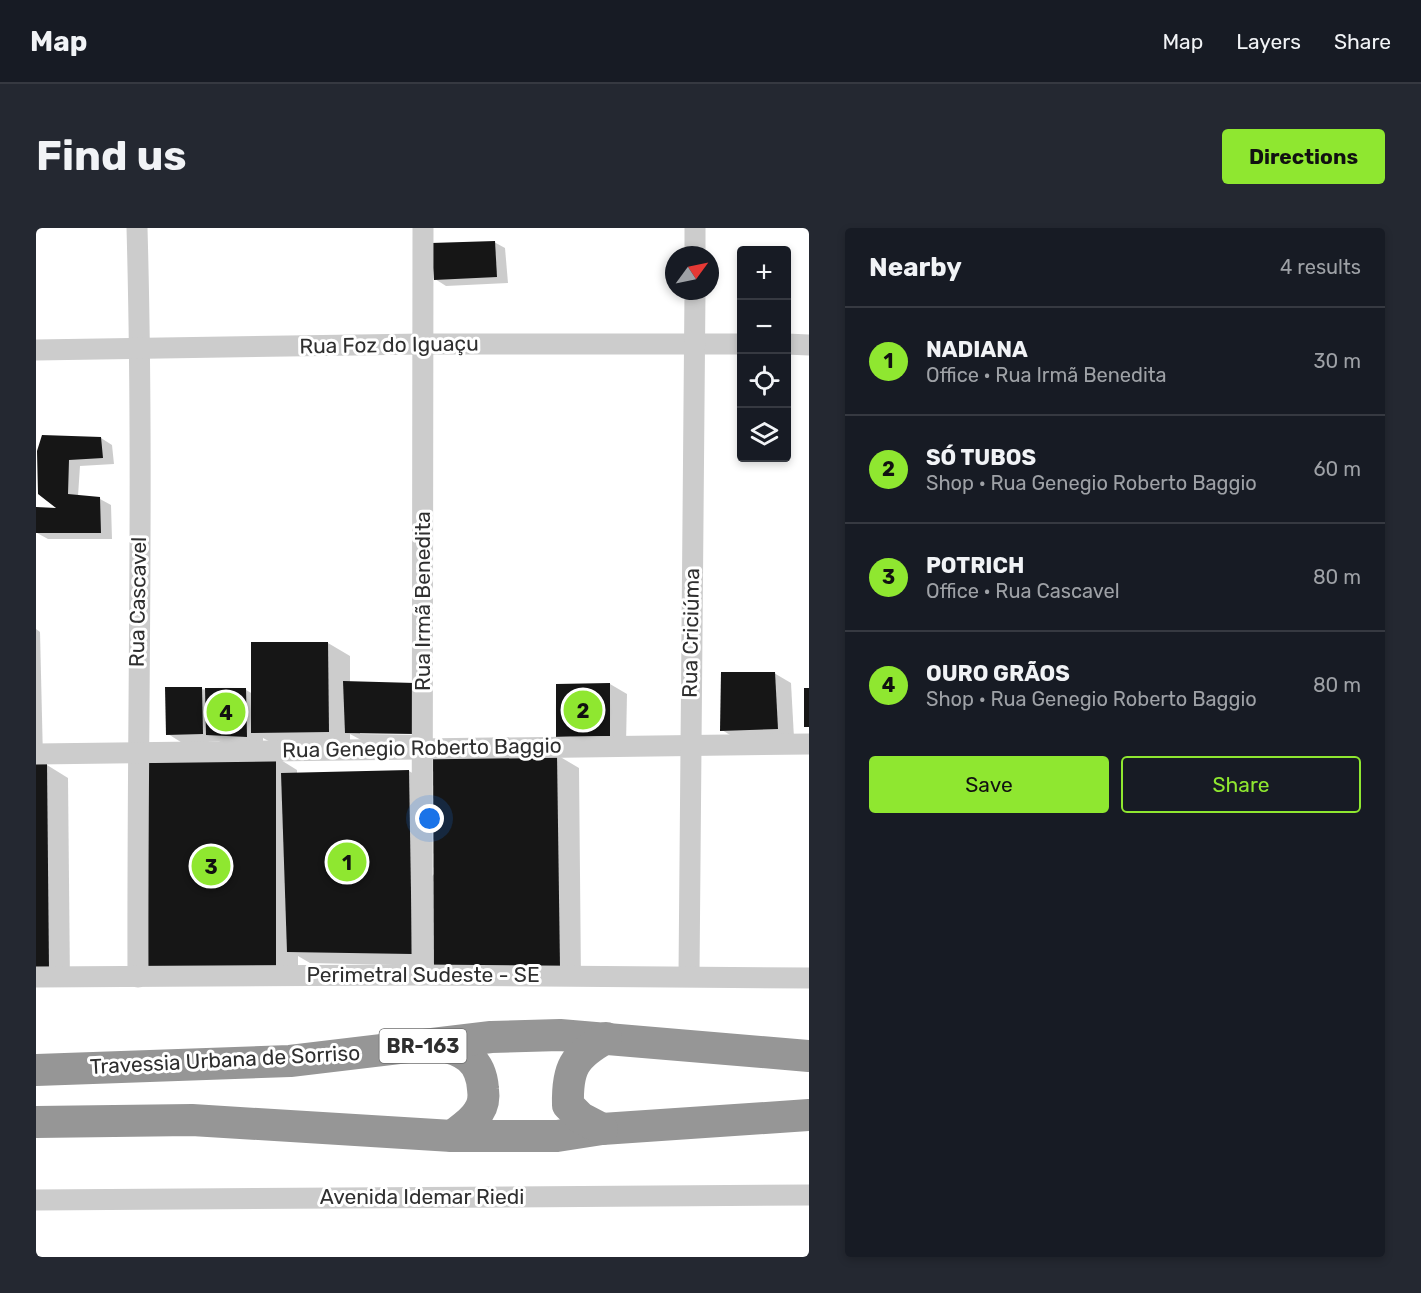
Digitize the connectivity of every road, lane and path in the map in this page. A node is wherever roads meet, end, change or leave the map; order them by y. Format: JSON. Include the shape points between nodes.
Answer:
{"nodes":[{"id":1,"x":138,"y":228,"type":"edge"},
{"id":2,"x":423,"y":228,"type":"edge"},
{"id":3,"x":695,"y":228,"type":"edge"},
{"id":4,"x":695,"y":246,"type":"edge"},
{"id":5,"x":695,"y":300,"type":"edge"},
{"id":6,"x":694,"y":343,"type":"junction"},
{"id":7,"x":423,"y":344,"type":"junction"},
{"id":8,"x":737,"y":344,"type":"edge"},
{"id":9,"x":791,"y":344,"type":"edge"},
{"id":10,"x":809,"y":345,"type":"edge"},
{"id":11,"x":141,"y":349,"type":"junction"},
{"id":12,"x":36,"y":350,"type":"edge"},
{"id":13,"x":809,"y":744,"type":"edge"},
{"id":14,"x":690,"y":745,"type":"junction"},
{"id":15,"x":423,"y":748,"type":"junction"},
{"id":16,"x":137,"y":751,"type":"junction"},
{"id":17,"x":36,"y":754,"type":"edge"},
{"id":18,"x":423,"y":975,"type":"junction"},
{"id":19,"x":689,"y":975,"type":"junction"},
{"id":20,"x":36,"y":977,"type":"edge"},
{"id":21,"x":138,"y":977,"type":"junction"},
{"id":22,"x":809,"y":978,"type":"edge"},
{"id":23,"x":606,"y":1038,"type":"junction"},
{"id":24,"x":435,"y":1045,"type":"junction"},
{"id":25,"x":809,"y":1056,"type":"edge"},
{"id":26,"x":36,"y":1070,"type":"edge"},
{"id":27,"x":809,"y":1115,"type":"edge"},
{"id":28,"x":36,"y":1122,"type":"edge"},
{"id":29,"x":602,"y":1129,"type":"junction"},
{"id":30,"x":452,"y":1136,"type":"junction"},
{"id":31,"x":809,"y":1195,"type":"edge"},
{"id":32,"x":36,"y":1200,"type":"edge"}],
"edges":[{"from":1,"to":11,"type":"street","name":"Rua Cascavel"},
{"from":2,"to":7,"type":"street","name":"Rua Irmã Benedita"},
{"from":3,"to":4,"type":"street"},
{"from":5,"to":6,"type":"street","name":"Rua Criciúma"},
{"from":6,"to":7,"type":"street","name":"Rua Foz do Iguaçu"},
{"from":6,"to":8,"type":"street","name":"Rua Foz do Iguaçu"},
{"from":6,"to":14,"type":"street","name":"Rua Criciúma"},
{"from":7,"to":11,"type":"street","name":"Rua Foz do Iguaçu"},
{"from":7,"to":15,"type":"street","name":"Rua Irmã Benedita"},
{"from":9,"to":10,"type":"street"},
{"from":11,"to":12,"type":"street","name":"Rua Foz do Iguaçu"},
{"from":11,"to":16,"type":"street","name":"Rua Cascavel"},
{"from":13,"to":14,"type":"street","name":"Rua Genegio Roberto Baggio"},
{"from":14,"to":15,"type":"street","name":"Rua Genegio Roberto Baggio"},
{"from":14,"to":19,"type":"street","name":"Rua Criciúma"},
{"from":15,"to":16,"type":"street","name":"Rua Genegio Roberto Baggio"},
{"from":15,"to":18,"type":"street","name":"Rua Irmã Benedita"},
{"from":16,"to":17,"type":"street","name":"Rua Genegio Roberto Baggio"},
{"from":16,"to":21,"type":"street","name":"Rua Cascavel"},
{"from":18,"to":19,"type":"street","name":"Perimetral Sudeste - SE"},
{"from":18,"to":21,"type":"street","name":"Perimetral Sudeste - SE"},
{"from":19,"to":22,"type":"street","name":"Perimetral Sudeste - SE"},
{"from":20,"to":21,"type":"street","name":"Perimetral Sudeste - SE"},
{"from":23,"to":24,"type":"highway","name":"Travessia Urbana de Sorriso","number":"BR-163","via":[[491,1037]]},
{"from":23,"to":25,"type":"highway","name":"Travessia Urbana de Sorriso","number":"BR-163"},
{"from":23,"to":29,"type":"highway","via":[[576,1059],[567,1080],[568,1105],[581,1118]]},
{"from":24,"to":26,"type":"highway","name":"Travessia Urbana de Sorriso","number":"BR-163","via":[[290,1061]]},
{"from":24,"to":30,"type":"highway","via":[[457,1049],[473,1059],[482,1077],[484,1096],[480,1110]]},
{"from":27,"to":29,"type":"highway"},
{"from":28,"to":30,"type":"highway","via":[[192,1120]]},
{"from":29,"to":30,"type":"highway","via":[[557,1136]]},
{"from":31,"to":32,"type":"street","name":"Avenida Idemar Riedi"}]}
